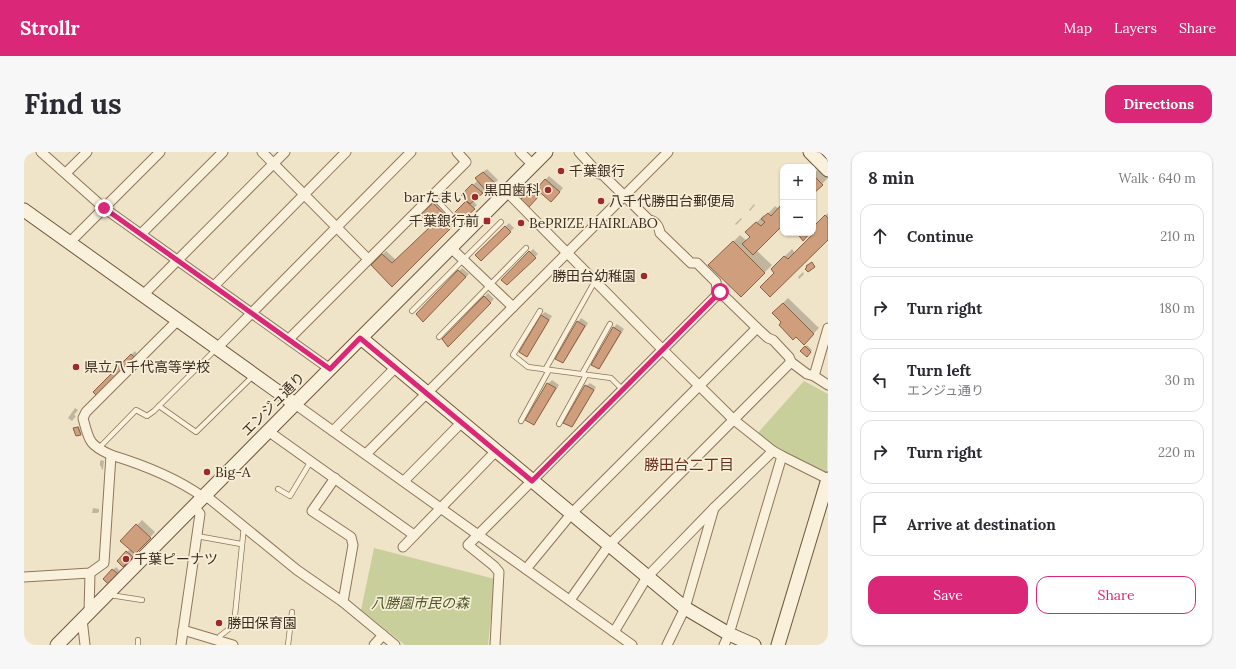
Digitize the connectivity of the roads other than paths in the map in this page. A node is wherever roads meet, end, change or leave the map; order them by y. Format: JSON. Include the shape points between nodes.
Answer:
{"nodes":[{"id":1,"x":41,"y":152,"type":"edge"},
{"id":2,"x":87,"y":152,"type":"edge"},
{"id":3,"x":160,"y":152,"type":"edge"},
{"id":4,"x":223,"y":152,"type":"edge"},
{"id":5,"x":262,"y":152,"type":"edge"},
{"id":6,"x":285,"y":152,"type":"edge"},
{"id":7,"x":346,"y":152,"type":"edge"},
{"id":8,"x":411,"y":152,"type":"edge"},
{"id":9,"x":456,"y":152,"type":"edge"},
{"id":10,"x":520,"y":152,"type":"edge"},
{"id":11,"x":546,"y":152,"type":"edge"},
{"id":12,"x":578,"y":152,"type":"edge"},
{"id":13,"x":668,"y":152,"type":"edge"},
{"id":14,"x":810,"y":152,"type":"edge"},
{"id":15,"x":274,"y":164,"type":"junction"},
{"id":16,"x":533,"y":165,"type":"junction"},
{"id":17,"x":828,"y":170,"type":"edge"},
{"id":18,"x":66,"y":173,"type":"junction"},
{"id":19,"x":507,"y":192,"type":"junction"},
{"id":20,"x":305,"y":194,"type":"junction"},
{"id":21,"x":432,"y":195,"type":"junction"},
{"id":22,"x":624,"y":196,"type":"junction"},
{"id":23,"x":104,"y":208,"type":"junction"},
{"id":24,"x":24,"y":210,"type":"edge"},
{"id":25,"x":501,"y":222,"type":"dead end"},
{"id":26,"x":336,"y":227,"type":"junction"},
{"id":27,"x":467,"y":232,"type":"junction"},
{"id":28,"x":141,"y":234,"type":"junction"},
{"id":29,"x":70,"y":243,"type":"junction"},
{"id":30,"x":451,"y":248,"type":"junction"},
{"id":31,"x":526,"y":248,"type":"dead end"},
{"id":32,"x":566,"y":253,"type":"junction"},
{"id":33,"x":368,"y":259,"type":"junction"},
{"id":34,"x":463,"y":259,"type":"junction"},
{"id":35,"x":178,"y":260,"type":"junction"},
{"id":36,"x":595,"y":281,"type":"junction"},
{"id":37,"x":490,"y":285,"type":"junction"},
{"id":38,"x":214,"y":286,"type":"junction"},
{"id":39,"x":720,"y":292,"type":"junction"},
{"id":40,"x":143,"y":295,"type":"junction"},
{"id":41,"x":513,"y":307,"type":"junction"},
{"id":42,"x":412,"y":311,"type":"dead end"},
{"id":43,"x":540,"y":311,"type":"dead end"},
{"id":44,"x":252,"y":313,"type":"junction"},
{"id":45,"x":178,"y":320,"type":"junction"},
{"id":46,"x":610,"y":324,"type":"dead end"},
{"id":47,"x":757,"y":328,"type":"junction"},
{"id":48,"x":828,"y":328,"type":"edge"},
{"id":49,"x":438,"y":337,"type":"dead end"},
{"id":50,"x":360,"y":338,"type":"junction"},
{"id":51,"x":289,"y":339,"type":"junction"},
{"id":52,"x":217,"y":348,"type":"junction"},
{"id":53,"x":663,"y":350,"type":"junction"},
{"id":54,"x":791,"y":362,"type":"junction"},
{"id":55,"x":396,"y":367,"type":"junction"},
{"id":56,"x":330,"y":369,"type":"junction"},
{"id":57,"x":547,"y":370,"type":"junction"},
{"id":58,"x":254,"y":375,"type":"junction"},
{"id":59,"x":584,"y":375,"type":"junction"},
{"id":60,"x":814,"y":376,"type":"junction"},
{"id":61,"x":699,"y":385,"type":"junction"},
{"id":62,"x":828,"y":385,"type":"edge"},
{"id":63,"x":623,"y":390,"type":"junction"},
{"id":64,"x":428,"y":393,"type":"junction"},
{"id":65,"x":295,"y":404,"type":"junction"},
{"id":66,"x":159,"y":406,"type":"junction"},
{"id":67,"x":734,"y":420,"type":"junction"},
{"id":68,"x":521,"y":421,"type":"dead end"},
{"id":69,"x":462,"y":422,"type":"junction"},
{"id":70,"x":559,"y":424,"type":"dead end"},
{"id":71,"x":268,"y":431,"type":"junction"},
{"id":72,"x":333,"y":431,"type":"junction"},
{"id":73,"x":98,"y":449,"type":"junction"},
{"id":74,"x":496,"y":451,"type":"junction"},
{"id":75,"x":773,"y":451,"type":"junction"},
{"id":76,"x":366,"y":454,"type":"junction"},
{"id":77,"x":111,"y":455,"type":"junction"},
{"id":78,"x":782,"y":456,"type":"junction"},
{"id":79,"x":311,"y":461,"type":"junction"},
{"id":80,"x":335,"y":478,"type":"junction"},
{"id":81,"x":828,"y":479,"type":"edge"},
{"id":82,"x":404,"y":481,"type":"junction"},
{"id":83,"x":532,"y":481,"type":"junction"},
{"id":84,"x":278,"y":489,"type":"dead end"},
{"id":85,"x":201,"y":499,"type":"junction"},
{"id":86,"x":441,"y":508,"type":"junction"},
{"id":87,"x":714,"y":508,"type":"junction"},
{"id":88,"x":572,"y":513,"type":"junction"},
{"id":89,"x":244,"y":526,"type":"junction"},
{"id":90,"x":414,"y":535,"type":"junction"},
{"id":91,"x":478,"y":535,"type":"junction"},
{"id":92,"x":197,"y":536,"type":"junction"},
{"id":93,"x":241,"y":544,"type":"junction"},
{"id":94,"x":609,"y":545,"type":"junction"},
{"id":95,"x":403,"y":547,"type":"dead end"},
{"id":96,"x":526,"y":569,"type":"junction"},
{"id":97,"x":90,"y":573,"type":"junction"},
{"id":98,"x":647,"y":577,"type":"junction"},
{"id":99,"x":24,"y":578,"type":"edge"},
{"id":100,"x":107,"y":595,"type":"junction"},
{"id":101,"x":142,"y":600,"type":"dead end"},
{"id":102,"x":570,"y":600,"type":"junction"},
{"id":103,"x":343,"y":602,"type":"junction"},
{"id":104,"x":685,"y":608,"type":"junction"},
{"id":105,"x":292,"y":612,"type":"dead end"},
{"id":106,"x":86,"y":616,"type":"junction"},
{"id":107,"x":183,"y":630,"type":"junction"},
{"id":108,"x":614,"y":632,"type":"junction"},
{"id":109,"x":383,"y":635,"type":"junction"},
{"id":110,"x":727,"y":640,"type":"edge"},
{"id":111,"x":218,"y":643,"type":"edge"},
{"id":112,"x":57,"y":645,"type":"edge"},
{"id":113,"x":85,"y":645,"type":"edge"},
{"id":114,"x":182,"y":645,"type":"edge"},
{"id":115,"x":233,"y":645,"type":"edge"},
{"id":116,"x":288,"y":645,"type":"edge"},
{"id":117,"x":374,"y":645,"type":"edge"},
{"id":118,"x":395,"y":645,"type":"edge"},
{"id":119,"x":495,"y":645,"type":"edge"},
{"id":120,"x":632,"y":645,"type":"edge"},
{"id":121,"x":668,"y":645,"type":"edge"},
{"id":122,"x":754,"y":645,"type":"edge"},
{"id":123,"x":778,"y":645,"type":"edge"}],
"edges":[{"from":1,"to":18,"type":"street"},
{"from":2,"to":18,"type":"street"},
{"from":3,"to":23,"type":"street"},
{"from":4,"to":28,"type":"street"},
{"from":5,"to":15,"type":"street"},
{"from":6,"to":15,"type":"street"},
{"from":7,"to":20,"type":"street"},
{"from":8,"to":26,"type":"street"},
{"from":9,"to":21,"type":"street","via":[[466,162]]},
{"from":10,"to":16,"type":"street"},
{"from":11,"to":16,"type":"street","name":"エンジュ通り"},
{"from":12,"to":22,"type":"street"},
{"from":13,"to":22,"type":"street"},
{"from":14,"to":17,"type":"street"},
{"from":15,"to":20,"type":"street"},
{"from":15,"to":35,"type":"street"},
{"from":16,"to":19,"type":"street","name":"エンジュ通り"},
{"from":18,"to":23,"type":"street"},
{"from":19,"to":27,"type":"street","name":"エンジュ通り"},
{"from":19,"to":32,"type":"street"},
{"from":20,"to":26,"type":"street"},
{"from":20,"to":38,"type":"street"},
{"from":21,"to":27,"type":"lane"},
{"from":21,"to":33,"type":"street"},
{"from":22,"to":32,"type":"street"},
{"from":22,"to":39,"type":"street","via":[[660,228],[660,233],[691,263],[697,263],[716,282]]},
{"from":23,"to":28,"type":"street"},
{"from":23,"to":29,"type":"street"},
{"from":24,"to":29,"type":"street"},
{"from":25,"to":34,"type":"lane"},
{"from":26,"to":33,"type":"street"},
{"from":26,"to":44,"type":"street"},
{"from":27,"to":30,"type":"street","name":"エンジュ通り"},
{"from":28,"to":35,"type":"street"},
{"from":29,"to":40,"type":"street"},
{"from":30,"to":34,"type":"street"},
{"from":30,"to":50,"type":"street","name":"エンジュ通り"},
{"from":31,"to":37,"type":"lane"},
{"from":32,"to":36,"type":"street"},
{"from":32,"to":41,"type":"street"},
{"from":33,"to":51,"type":"street"},
{"from":34,"to":37,"type":"street"},
{"from":34,"to":42,"type":"lane"},
{"from":35,"to":38,"type":"street"},
{"from":35,"to":40,"type":"street"},
{"from":36,"to":53,"type":"street"},
{"from":36,"to":57,"type":"lane"},
{"from":37,"to":41,"type":"street"},
{"from":37,"to":49,"type":"lane"},
{"from":38,"to":44,"type":"street"},
{"from":39,"to":47,"type":"street"},
{"from":39,"to":53,"type":"street"},
{"from":40,"to":45,"type":"street"},
{"from":41,"to":64,"type":"street"},
{"from":43,"to":57,"type":"lane","via":[[513,355],[528,367]]},
{"from":44,"to":51,"type":"street"},
{"from":44,"to":52,"type":"street"},
{"from":45,"to":52,"type":"street"},
{"from":45,"to":73,"type":"street","via":[[86,412],[83,418],[89,439]]},
{"from":46,"to":59,"type":"lane"},
{"from":47,"to":54,"type":"street","via":[[773,340]]},
{"from":47,"to":61,"type":"street"},
{"from":48,"to":60,"type":"street"},
{"from":50,"to":55,"type":"street"},
{"from":50,"to":56,"type":"street","name":"エンジュ通り"},
{"from":51,"to":56,"type":"street"},
{"from":52,"to":58,"type":"street"},
{"from":52,"to":66,"type":"lane"},
{"from":53,"to":61,"type":"street"},
{"from":53,"to":63,"type":"street"},
{"from":54,"to":60,"type":"street"},
{"from":54,"to":67,"type":"street"},
{"from":55,"to":64,"type":"street"},
{"from":55,"to":72,"type":"street"},
{"from":56,"to":65,"type":"street","name":"エンジュ通り"},
{"from":57,"to":59,"type":"lane"},
{"from":57,"to":68,"type":"lane"},
{"from":58,"to":65,"type":"street"},
{"from":58,"to":66,"type":"lane","via":[[196,432]]},
{"from":59,"to":63,"type":"lane","via":[[611,378]]},
{"from":59,"to":70,"type":"lane"},
{"from":60,"to":62,"type":"street"},
{"from":61,"to":67,"type":"street"},
{"from":61,"to":88,"type":"street"},
{"from":63,"to":83,"type":"street"},
{"from":64,"to":69,"type":"street"},
{"from":64,"to":76,"type":"street"},
{"from":65,"to":71,"type":"street","name":"エンジュ通り"},
{"from":65,"to":72,"type":"street"},
{"from":66,"to":73,"type":"lane","via":[[148,416],[136,410]]},
{"from":67,"to":75,"type":"street"},
{"from":67,"to":94,"type":"street"},
{"from":69,"to":74,"type":"street"},
{"from":69,"to":82,"type":"street"},
{"from":71,"to":79,"type":"street"},
{"from":71,"to":85,"type":"street","name":"エンジュ通り"},
{"from":72,"to":76,"type":"street"},
{"from":73,"to":77,"type":"street"},
{"from":74,"to":83,"type":"street"},
{"from":74,"to":86,"type":"street"},
{"from":75,"to":78,"type":"street"},
{"from":75,"to":87,"type":"street"},
{"from":76,"to":82,"type":"street"},
{"from":77,"to":85,"type":"street","via":[[153,470],[190,488]]},
{"from":77,"to":97,"type":"street","via":[[104,563]]},
{"from":78,"to":81,"type":"street"},
{"from":78,"to":110,"type":"street"},
{"from":79,"to":80,"type":"street"},
{"from":79,"to":84,"type":"lane","via":[[290,496]]},
{"from":80,"to":90,"type":"street"},
{"from":80,"to":103,"type":"street","via":[[312,511],[351,537],[353,546]]},
{"from":81,"to":123,"type":"street"},
{"from":82,"to":86,"type":"street"},
{"from":83,"to":88,"type":"street"},
{"from":83,"to":91,"type":"street"},
{"from":85,"to":89,"type":"street"},
{"from":85,"to":92,"type":"street"},
{"from":85,"to":100,"type":"street","name":"エンジュ通り"},
{"from":86,"to":90,"type":"street"},
{"from":86,"to":91,"type":"street"},
{"from":87,"to":98,"type":"street"},
{"from":87,"to":104,"type":"street"},
{"from":88,"to":94,"type":"street"},
{"from":88,"to":96,"type":"street"},
{"from":89,"to":93,"type":"lane"},
{"from":89,"to":103,"type":"street","via":[[297,570]]},
{"from":90,"to":95,"type":"street"},
{"from":91,"to":96,"type":"street"},
{"from":91,"to":119,"type":"street","via":[[468,545],[499,572]]},
{"from":92,"to":93,"type":"lane"},
{"from":92,"to":107,"type":"street"},
{"from":93,"to":111,"type":"lane","via":[[234,625],[220,636]]},
{"from":94,"to":98,"type":"street"},
{"from":94,"to":102,"type":"street"},
{"from":96,"to":102,"type":"street"},
{"from":97,"to":99,"type":"street"},
{"from":97,"to":106,"type":"street"},
{"from":98,"to":104,"type":"street"},
{"from":98,"to":108,"type":"street"},
{"from":100,"to":101,"type":"lane"},
{"from":100,"to":106,"type":"street","name":"エンジュ通り"},
{"from":102,"to":108,"type":"street"},
{"from":103,"to":109,"type":"street"},
{"from":104,"to":110,"type":"street"},
{"from":104,"to":121,"type":"street"},
{"from":105,"to":116,"type":"lane"},
{"from":106,"to":112,"type":"street","name":"エンジュ通り"},
{"from":106,"to":113,"type":"street"},
{"from":107,"to":111,"type":"street"},
{"from":107,"to":114,"type":"street"},
{"from":108,"to":120,"type":"street"},
{"from":109,"to":117,"type":"street"},
{"from":109,"to":118,"type":"street"},
{"from":110,"to":122,"type":"street"},
{"from":111,"to":115,"type":"street"}]}
